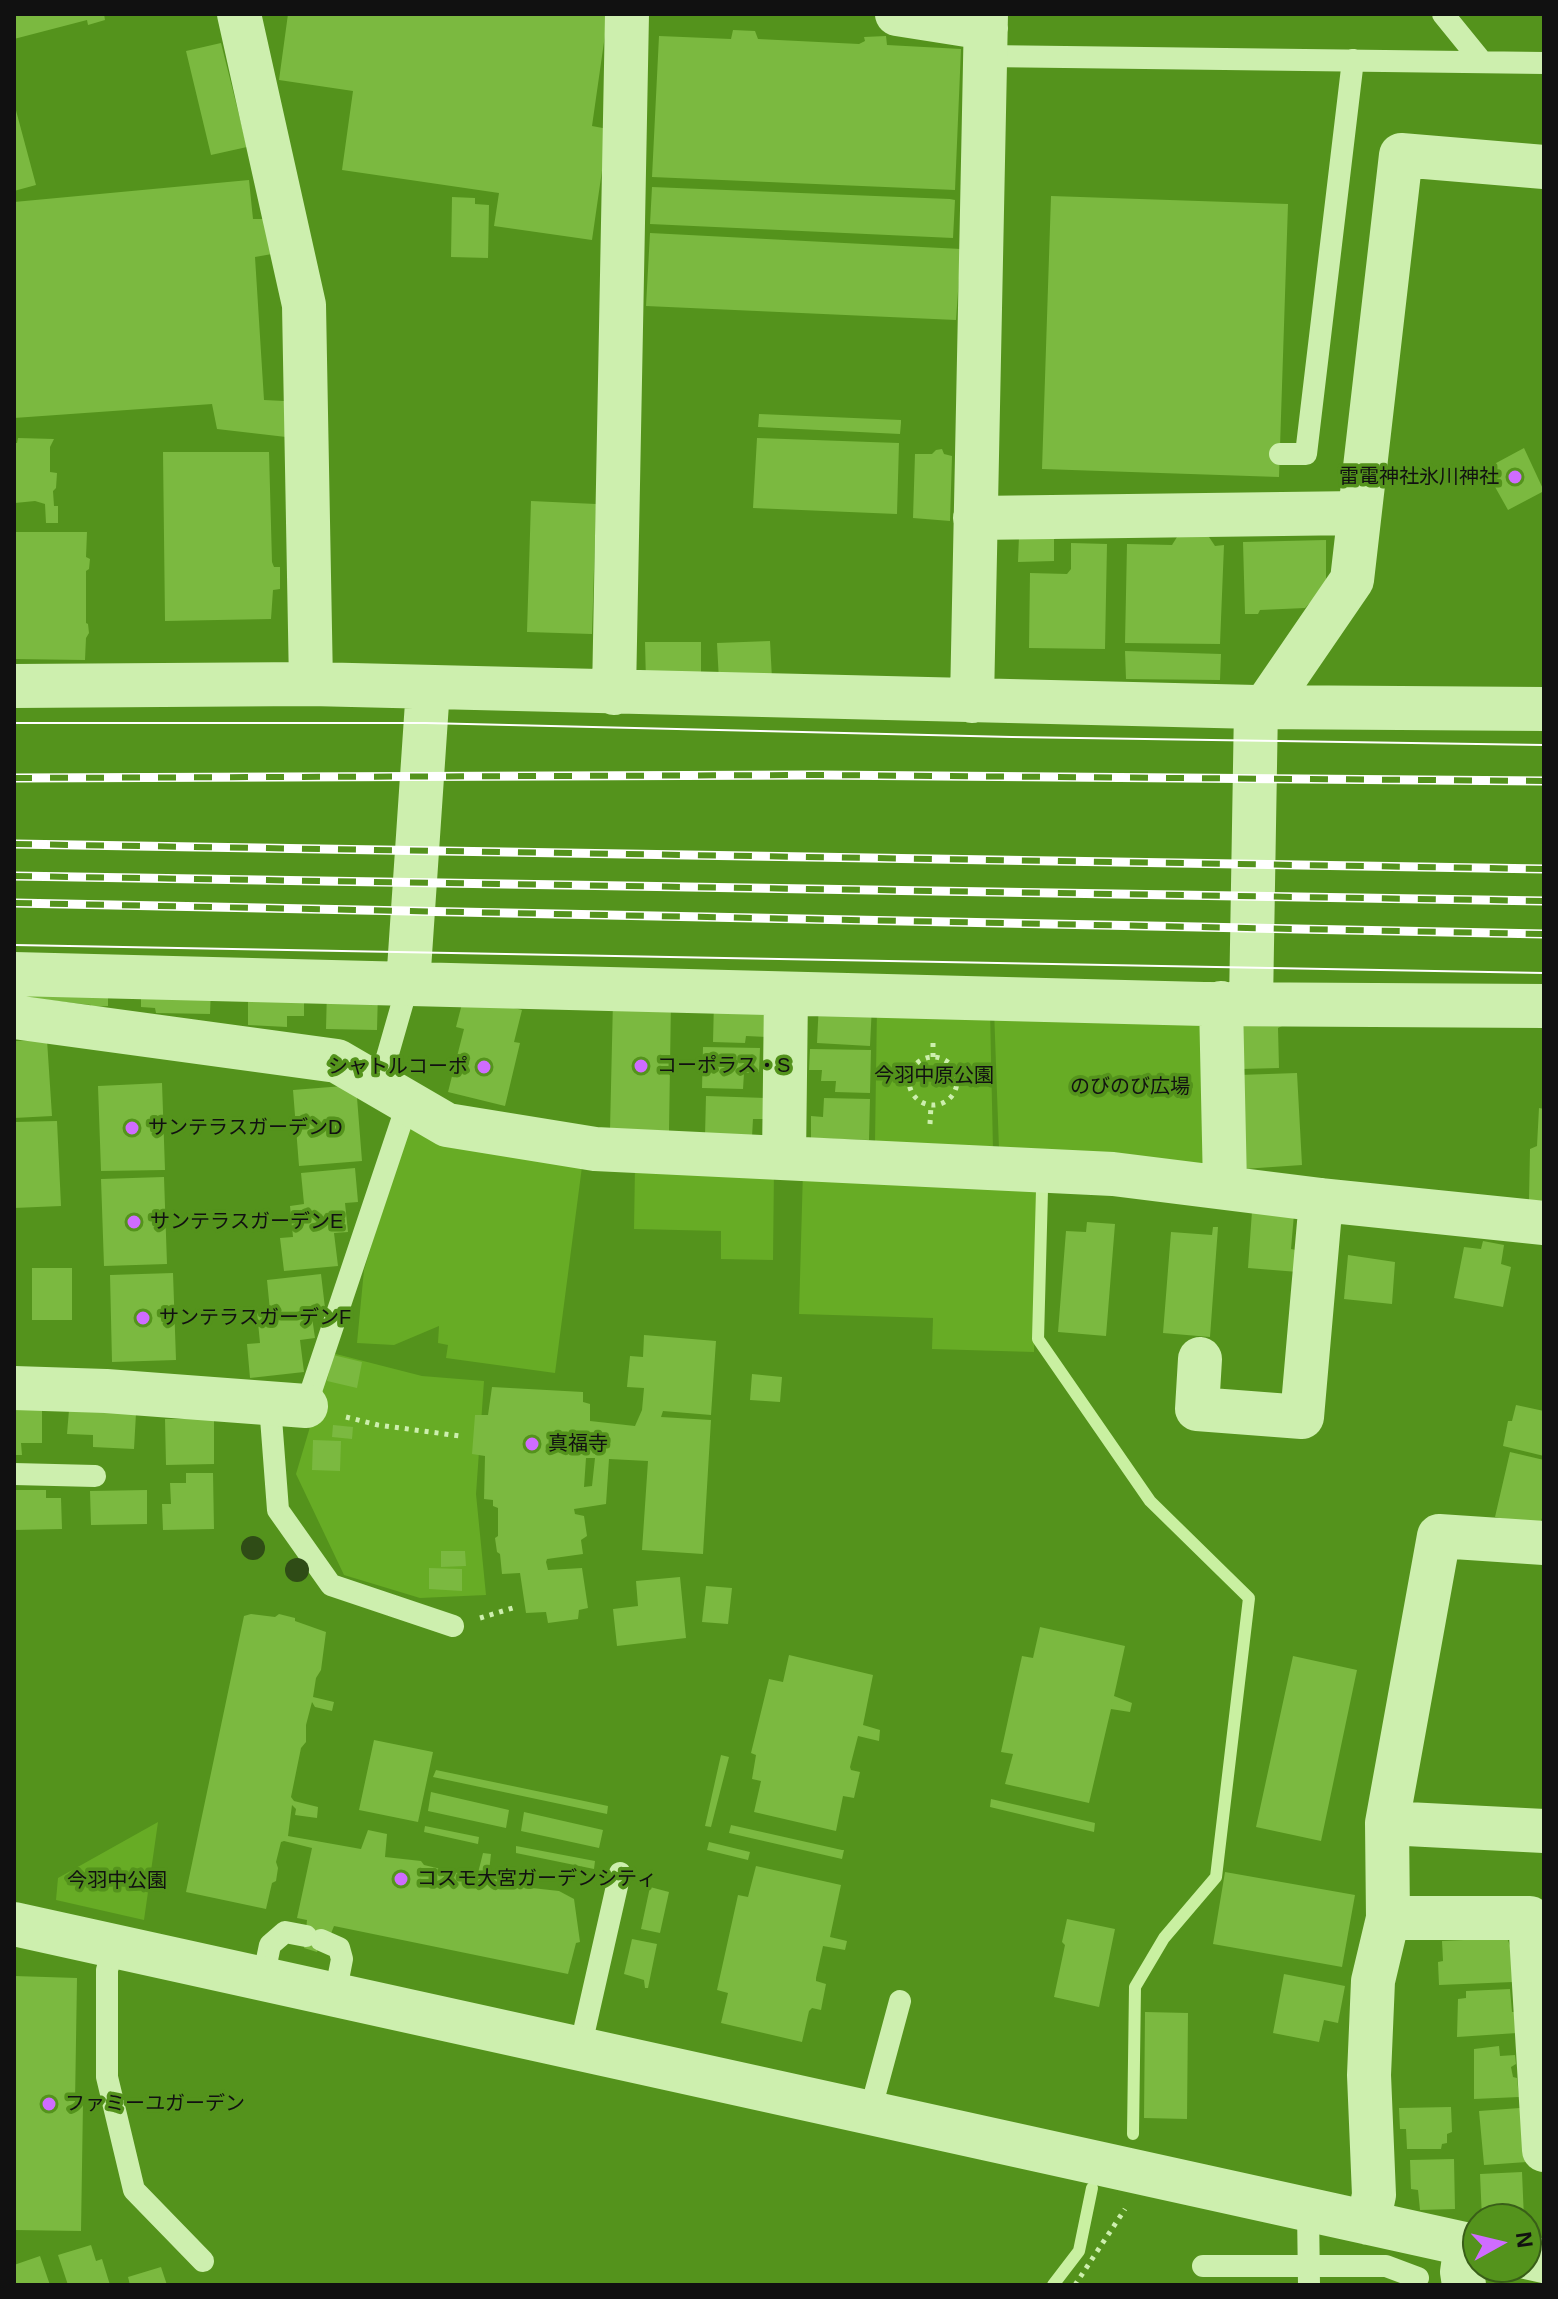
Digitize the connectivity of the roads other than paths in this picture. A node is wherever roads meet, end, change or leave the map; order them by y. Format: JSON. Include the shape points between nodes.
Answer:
{"nodes":[{"id":1,"x":239,"y":14,"type":"edge"},
{"id":2,"x":627,"y":14,"type":"edge"},
{"id":3,"x":897,"y":14,"type":"edge"},
{"id":4,"x":1443,"y":14,"type":"edge"},
{"id":5,"x":986,"y":33,"type":"edge"},
{"id":6,"x":1353,"y":60,"type":"junction"},
{"id":7,"x":1482,"y":62,"type":"junction"},
{"id":8,"x":1544,"y":63,"type":"edge"},
{"id":9,"x":1544,"y":167,"type":"edge"},
{"id":10,"x":1280,"y":454,"type":"dead end"},
{"id":11,"x":1359,"y":513,"type":"junction"},
{"id":12,"x":975,"y":518,"type":"junction"},
{"id":13,"x":311,"y":684,"type":"junction"},
{"id":14,"x":14,"y":686,"type":"edge"},
{"id":15,"x":428,"y":688,"type":"junction"},
{"id":16,"x":614,"y":693,"type":"junction"},
{"id":17,"x":972,"y":701,"type":"junction"},
{"id":18,"x":1260,"y":707,"type":"junction"},
{"id":19,"x":1544,"y":709,"type":"edge"},
{"id":20,"x":14,"y":974,"type":"edge"},
{"id":21,"x":408,"y":984,"type":"junction"},
{"id":22,"x":786,"y":994,"type":"junction"},
{"id":23,"x":1236,"y":1004,"type":"junction"},
{"id":24,"x":1544,"y":1006,"type":"edge"},
{"id":25,"x":14,"y":1017,"type":"edge"},
{"id":26,"x":393,"y":1094,"type":"junction"},
{"id":27,"x":784,"y":1158,"type":"junction"},
{"id":28,"x":1225,"y":1186,"type":"junction"},
{"id":29,"x":1321,"y":1200,"type":"junction"},
{"id":30,"x":1544,"y":1223,"type":"edge"},
{"id":31,"x":1200,"y":1359,"type":"dead end"},
{"id":32,"x":14,"y":1388,"type":"edge"},
{"id":33,"x":288,"y":1406,"type":"junction"},
{"id":34,"x":14,"y":1474,"type":"edge"},
{"id":35,"x":95,"y":1476,"type":"dead end"},
{"id":36,"x":1544,"y":1543,"type":"edge"},
{"id":37,"x":453,"y":1626,"type":"dead end"},
{"id":38,"x":1387,"y":1823,"type":"junction"},
{"id":39,"x":1544,"y":1831,"type":"edge"},
{"id":40,"x":620,"y":1873,"type":"dead end"},
{"id":41,"x":1388,"y":1918,"type":"junction"},
{"id":42,"x":14,"y":1924,"type":"edge"},
{"id":43,"x":114,"y":1946,"type":"junction"},
{"id":44,"x":263,"y":1979,"type":"junction"},
{"id":45,"x":335,"y":1995,"type":"junction"},
{"id":46,"x":900,"y":2001,"type":"dead end"},
{"id":47,"x":580,"y":2049,"type":"junction"},
{"id":48,"x":870,"y":2112,"type":"junction"},
{"id":49,"x":1544,"y":2150,"type":"edge"},
{"id":50,"x":1308,"y":2210,"type":"junction"},
{"id":51,"x":1382,"y":2239,"type":"junction"},
{"id":52,"x":1462,"y":2257,"type":"edge"},
{"id":53,"x":203,"y":2261,"type":"dead end"},
{"id":54,"x":1203,"y":2266,"type":"dead end"},
{"id":55,"x":1308,"y":2275,"type":"edge"},
{"id":56,"x":1418,"y":2278,"type":"dead end"}],
"edges":[{"from":1,"to":13,"type":"street","via":[[304,305]]},
{"from":2,"to":16,"type":"street"},
{"from":3,"to":5,"type":"street"},
{"from":4,"to":7,"type":"lane"},
{"from":5,"to":6,"type":"lane"},
{"from":5,"to":12,"type":"street"},
{"from":6,"to":7,"type":"lane"},
{"from":6,"to":10,"type":"lane","via":[[1306,454]]},
{"from":7,"to":8,"type":"lane"},
{"from":9,"to":11,"type":"street","via":[[1401,155]]},
{"from":11,"to":12,"type":"street"},
{"from":11,"to":18,"type":"street","via":[[1352,580]]},
{"from":12,"to":17,"type":"street"},
{"from":13,"to":14,"type":"street"},
{"from":13,"to":15,"type":"street"},
{"from":15,"to":16,"type":"street"},
{"from":15,"to":21,"type":"street"},
{"from":16,"to":17,"type":"street"},
{"from":17,"to":18,"type":"street"},
{"from":18,"to":19,"type":"street"},
{"from":18,"to":23,"type":"street"},
{"from":20,"to":21,"type":"street"},
{"from":21,"to":22,"type":"street"},
{"from":21,"to":26,"type":"lane"},
{"from":22,"to":23,"type":"street"},
{"from":22,"to":27,"type":"street"},
{"from":23,"to":24,"type":"street"},
{"from":23,"to":28,"type":"street"},
{"from":25,"to":26,"type":"street","via":[[337,1061]]},
{"from":26,"to":27,"type":"street","via":[[447,1125],[595,1149]]},
{"from":26,"to":33,"type":"lane"},
{"from":27,"to":28,"type":"street","via":[[1113,1174]]},
{"from":28,"to":29,"type":"street"},
{"from":29,"to":30,"type":"street"},
{"from":29,"to":31,"type":"street","via":[[1302,1417],[1197,1409]]},
{"from":32,"to":33,"type":"street"},
{"from":33,"to":37,"type":"lane","via":[[278,1510],[331,1585]]},
{"from":34,"to":35,"type":"lane"},
{"from":36,"to":38,"type":"street","via":[[1439,1536]]},
{"from":38,"to":39,"type":"street"},
{"from":38,"to":41,"type":"street"},
{"from":40,"to":47,"type":"lane"},
{"from":41,"to":49,"type":"street","via":[[1530,1918]]},
{"from":41,"to":51,"type":"street","via":[[1373,1981],[1369,2075],[1374,2195]]},
{"from":42,"to":43,"type":"street"},
{"from":43,"to":44,"type":"street"},
{"from":43,"to":53,"type":"lane","via":[[107,1970],[107,2077],[134,2190]]},
{"from":44,"to":45,"type":"street"},
{"from":44,"to":45,"type":"lane","via":[[270,1945],[285,1932],[313,1938],[339,1948]]},
{"from":45,"to":47,"type":"street"},
{"from":46,"to":48,"type":"lane"},
{"from":47,"to":48,"type":"street"},
{"from":48,"to":50,"type":"street"},
{"from":50,"to":51,"type":"street"},
{"from":50,"to":55,"type":"lane"},
{"from":51,"to":52,"type":"street"},
{"from":51,"to":55,"type":"lane"},
{"from":51,"to":56,"type":"lane"},
{"from":54,"to":55,"type":"lane"}]}
